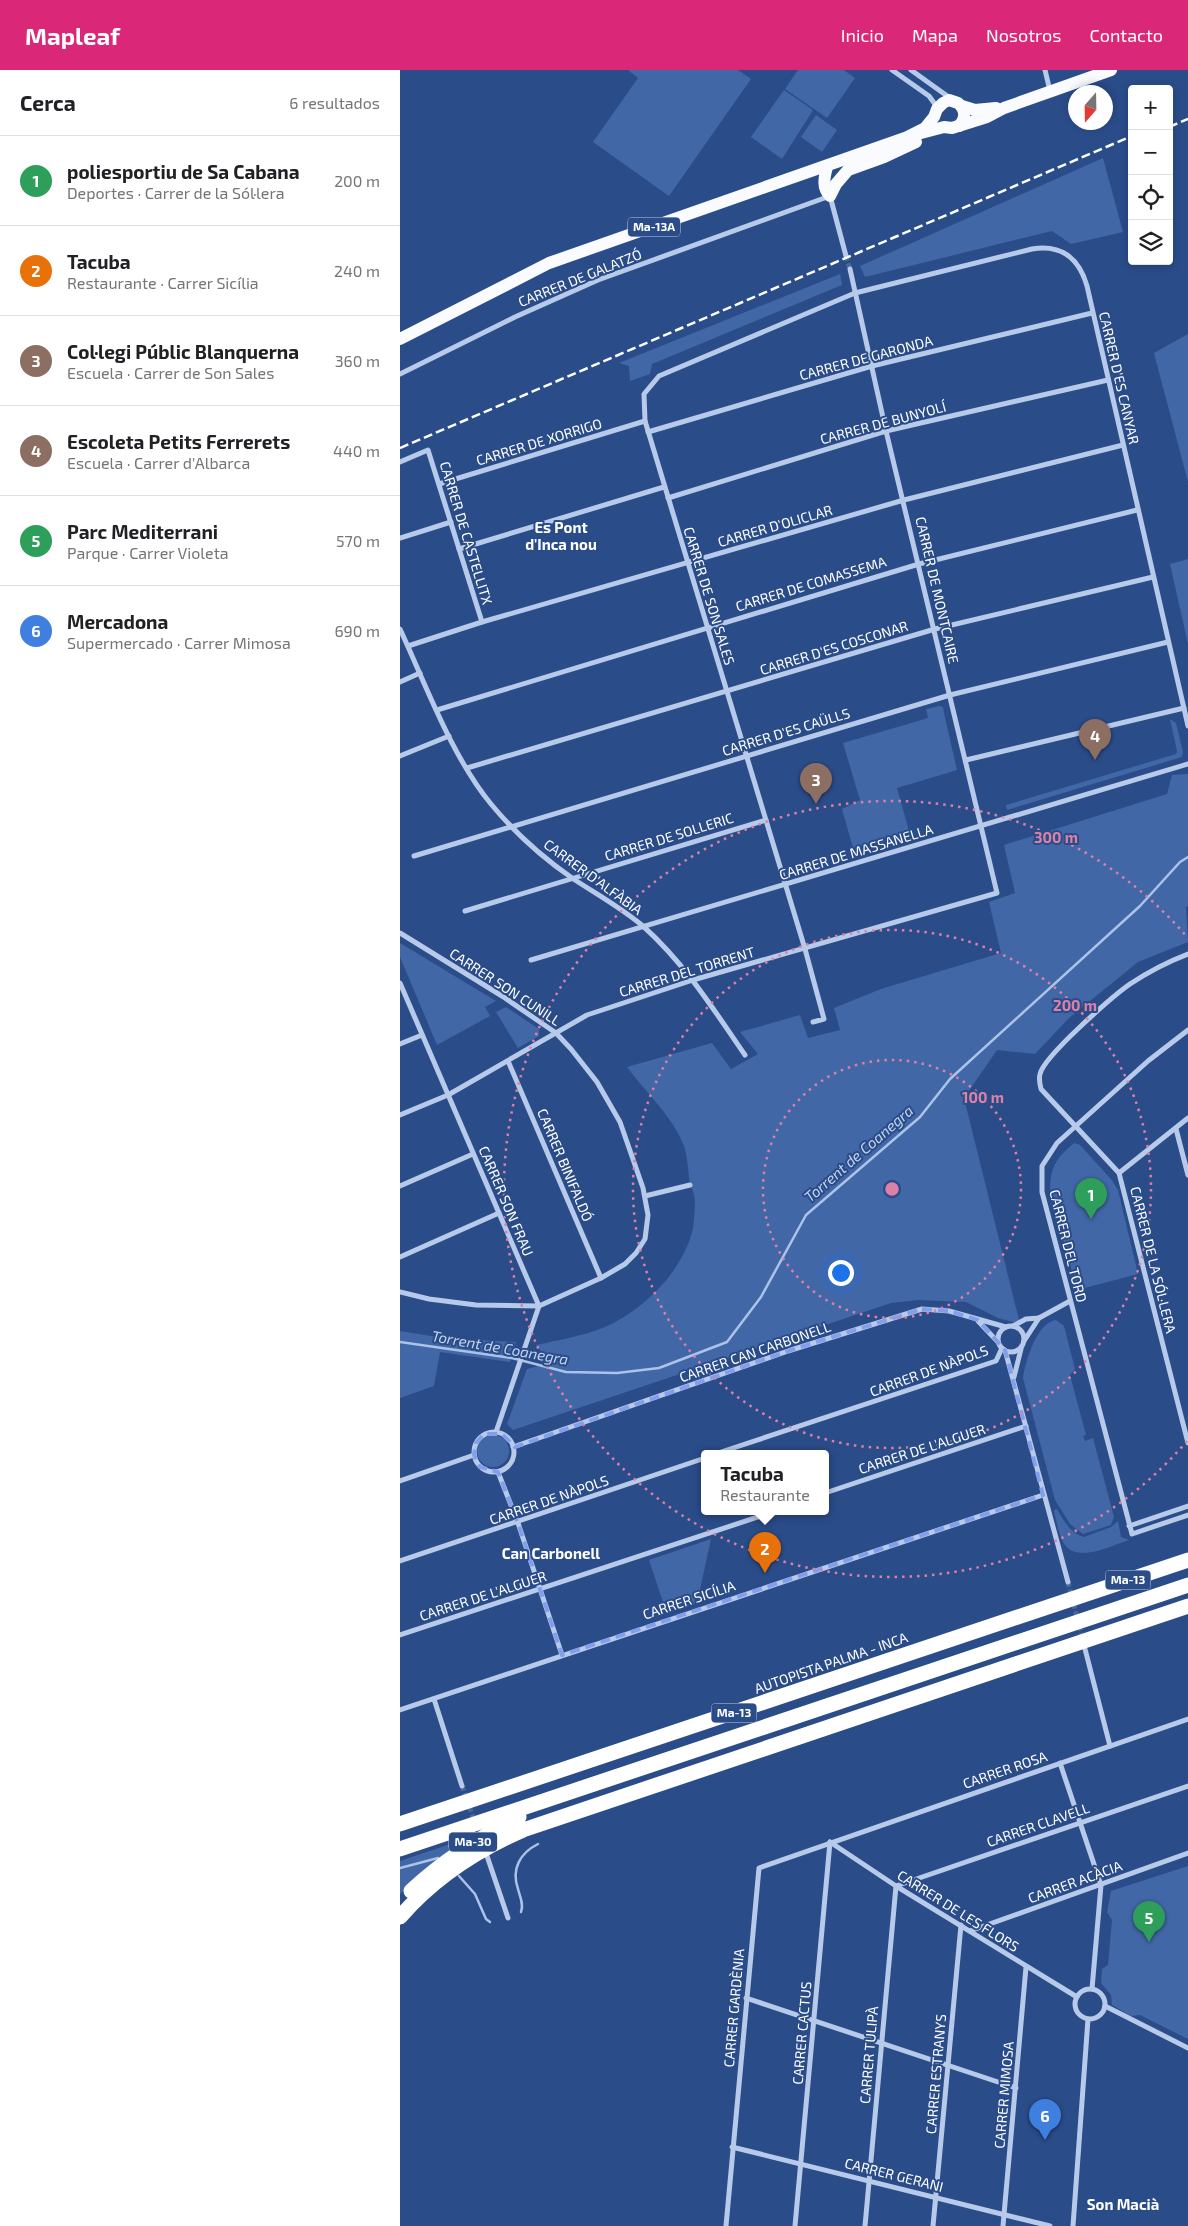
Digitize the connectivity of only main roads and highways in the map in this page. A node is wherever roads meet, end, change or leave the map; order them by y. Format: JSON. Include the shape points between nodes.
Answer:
{"nodes":[{"id":1,"x":1112,"y":70,"type":"edge"},
{"id":2,"x":958,"y":104,"type":"junction"},
{"id":3,"x":1004,"y":108,"type":"junction"},
{"id":4,"x":937,"y":111,"type":"junction"},
{"id":5,"x":950,"y":127,"type":"junction"},
{"id":6,"x":917,"y":133,"type":"junction"},
{"id":7,"x":827,"y":167,"type":"junction"},
{"id":8,"x":801,"y":176,"type":"junction"},
{"id":9,"x":828,"y":194,"type":"junction"},
{"id":10,"x":400,"y":339,"type":"edge"},
{"id":11,"x":1188,"y":1560,"type":"edge"},
{"id":12,"x":1188,"y":1585,"type":"edge"},
{"id":13,"x":1188,"y":1606,"type":"edge"},
{"id":14,"x":556,"y":1797,"type":"junction"},
{"id":15,"x":400,"y":1824,"type":"edge"},
{"id":16,"x":400,"y":1849,"type":"edge"},
{"id":17,"x":400,"y":1902,"type":"edge"},
{"id":18,"x":400,"y":1917,"type":"edge"}],
"edges":[{"from":1,"to":3,"type":"main road","number":"Ma-13A"},
{"from":2,"to":3,"type":"main road","number":"Ma-13A","via":[[975,110]]},
{"from":2,"to":4,"type":"main road","via":[[946,101]]},
{"from":2,"to":5,"type":"main road","via":[[964,117]]},
{"from":3,"to":5,"type":"main road","number":"Ma-13A","via":[[994,115]]},
{"from":4,"to":5,"type":"main road","via":[[937,120]]},
{"from":4,"to":6,"type":"main road"},
{"from":5,"to":6,"type":"main road","number":"Ma-13A"},
{"from":5,"to":9,"type":"main road","via":[[848,170]]},
{"from":6,"to":7,"type":"main road","number":"Ma-13A"},
{"from":7,"to":8,"type":"main road","number":"Ma-13A"},
{"from":7,"to":9,"type":"main road","via":[[824,182]]},
{"from":8,"to":9,"type":"main road","via":[[816,182]]},
{"from":8,"to":10,"type":"main road","number":"Ma-13A","via":[[549,263]]},
{"from":11,"to":15,"type":"highway","name":"AUTOPISTA PALMA - INCA","number":"Ma-13"},
{"from":12,"to":14,"type":"highway","number":"Ma-13"},
{"from":13,"to":18,"type":"highway","via":[[523,1830],[488,1847],[452,1871]]},
{"from":14,"to":16,"type":"highway","number":"Ma-13"},
{"from":14,"to":17,"type":"highway","number":"Ma-30","via":[[474,1841],[433,1871]]}]}
